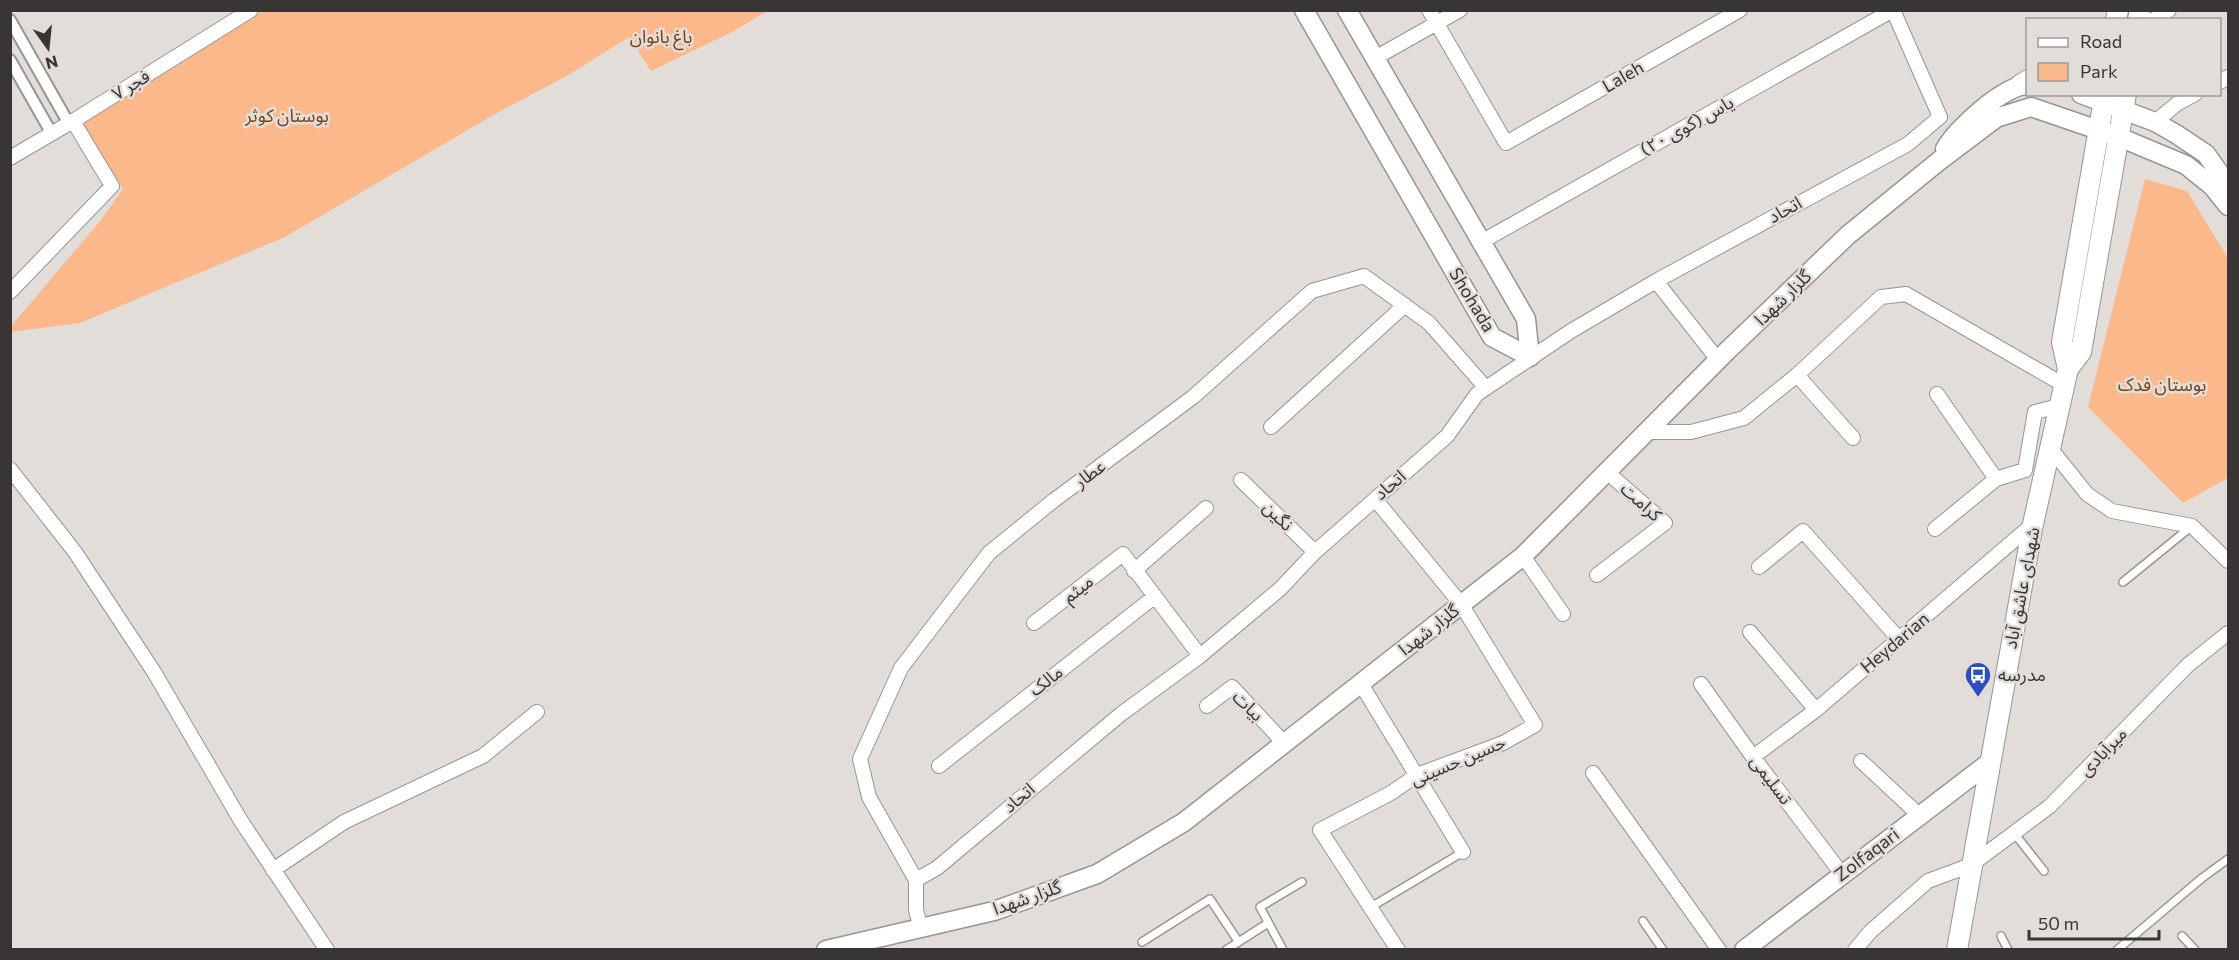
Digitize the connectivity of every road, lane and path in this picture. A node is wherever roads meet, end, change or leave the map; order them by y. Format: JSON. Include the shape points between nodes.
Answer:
{"nodes":[{"id":1,"x":251,"y":10,"type":"edge"},
{"id":2,"x":1304,"y":10,"type":"edge"},
{"id":3,"x":1347,"y":10,"type":"edge"},
{"id":4,"x":1429,"y":10,"type":"edge"},
{"id":5,"x":1460,"y":10,"type":"edge"},
{"id":6,"x":1740,"y":10,"type":"edge"},
{"id":7,"x":1893,"y":10,"type":"edge"},
{"id":8,"x":2169,"y":10,"type":"edge"},
{"id":9,"x":2156,"y":18,"type":"edge"},
{"id":10,"x":10,"y":20,"type":"edge"},
{"id":11,"x":1437,"y":23,"type":"junction"},
{"id":12,"x":1375,"y":58,"type":"junction"},
{"id":13,"x":10,"y":60,"type":"edge"},
{"id":14,"x":2025,"y":83,"type":"edge"},
{"id":15,"x":2192,"y":96,"type":"edge"},
{"id":16,"x":2104,"y":98,"type":"edge"},
{"id":17,"x":2125,"y":102,"type":"edge"},
{"id":18,"x":2155,"y":122,"type":"junction"},
{"id":19,"x":71,"y":123,"type":"junction"},
{"id":20,"x":2099,"y":129,"type":"junction"},
{"id":21,"x":52,"y":134,"type":"junction"},
{"id":22,"x":2119,"y":137,"type":"junction"},
{"id":23,"x":10,"y":158,"type":"edge"},
{"id":24,"x":1939,"y":161,"type":"junction"},
{"id":25,"x":2229,"y":185,"type":"edge"},
{"id":26,"x":2229,"y":206,"type":"edge"},
{"id":27,"x":1481,"y":242,"type":"junction"},
{"id":28,"x":1656,"y":281,"type":"junction"},
{"id":29,"x":10,"y":292,"type":"edge"},
{"id":30,"x":1405,"y":305,"type":"junction"},
{"id":31,"x":1530,"y":357,"type":"junction"},
{"id":32,"x":1718,"y":360,"type":"junction"},
{"id":33,"x":1797,"y":375,"type":"junction"},
{"id":34,"x":2066,"y":377,"type":"junction"},
{"id":35,"x":1486,"y":388,"type":"junction"},
{"id":36,"x":1937,"y":394,"type":"dead end"},
{"id":37,"x":2059,"y":406,"type":"junction"},
{"id":38,"x":1271,"y":428,"type":"dead end"},
{"id":39,"x":1646,"y":432,"type":"junction"},
{"id":40,"x":1853,"y":438,"type":"dead end"},
{"id":41,"x":2051,"y":449,"type":"junction"},
{"id":42,"x":10,"y":469,"type":"edge"},
{"id":43,"x":1607,"y":472,"type":"junction"},
{"id":44,"x":1996,"y":479,"type":"junction"},
{"id":45,"x":1241,"y":480,"type":"dead end"},
{"id":46,"x":1375,"y":499,"type":"junction"},
{"id":47,"x":1206,"y":508,"type":"dead end"},
{"id":48,"x":2033,"y":524,"type":"junction"},
{"id":49,"x":2192,"y":526,"type":"junction"},
{"id":50,"x":1935,"y":529,"type":"dead end"},
{"id":51,"x":1315,"y":552,"type":"junction"},
{"id":52,"x":1523,"y":556,"type":"junction"},
{"id":53,"x":2229,"y":561,"type":"edge"},
{"id":54,"x":1759,"y":567,"type":"dead end"},
{"id":55,"x":1134,"y":571,"type":"junction"},
{"id":56,"x":1597,"y":575,"type":"dead end"},
{"id":57,"x":2123,"y":582,"type":"dead end"},
{"id":58,"x":1154,"y":597,"type":"junction"},
{"id":59,"x":1461,"y":604,"type":"junction"},
{"id":60,"x":1563,"y":614,"type":"dead end"},
{"id":61,"x":1034,"y":623,"type":"dead end"},
{"id":62,"x":1750,"y":632,"type":"dead end"},
{"id":63,"x":2229,"y":633,"type":"edge"},
{"id":64,"x":1899,"y":639,"type":"junction"},
{"id":65,"x":1200,"y":656,"type":"junction"},
{"id":66,"x":1361,"y":684,"type":"junction"},
{"id":67,"x":1701,"y":684,"type":"dead end"},
{"id":68,"x":1207,"y":706,"type":"dead end"},
{"id":69,"x":1816,"y":710,"type":"junction"},
{"id":70,"x":537,"y":712,"type":"dead end"},
{"id":71,"x":1285,"y":744,"type":"junction"},
{"id":72,"x":1753,"y":757,"type":"junction"},
{"id":73,"x":1861,"y":761,"type":"dead end"},
{"id":74,"x":1990,"y":762,"type":"junction"},
{"id":75,"x":939,"y":766,"type":"dead end"},
{"id":76,"x":1593,"y":773,"type":"dead end"},
{"id":77,"x":1417,"y":775,"type":"junction"},
{"id":78,"x":1919,"y":815,"type":"junction"},
{"id":79,"x":2014,"y":833,"type":"junction"},
{"id":80,"x":1463,"y":852,"type":"joint"},
{"id":81,"x":2229,"y":859,"type":"edge"},
{"id":82,"x":1971,"y":865,"type":"junction"},
{"id":83,"x":273,"y":870,"type":"junction"},
{"id":84,"x":2044,"y":871,"type":"dead end"},
{"id":85,"x":1842,"y":874,"type":"junction"},
{"id":86,"x":916,"y":880,"type":"junction"},
{"id":87,"x":1302,"y":882,"type":"dead end"},
{"id":88,"x":1371,"y":907,"type":"junction"},
{"id":89,"x":1643,"y":921,"type":"dead end"},
{"id":90,"x":1268,"y":923,"type":"junction"},
{"id":91,"x":921,"y":928,"type":"junction"},
{"id":92,"x":2001,"y":936,"type":"dead end"},
{"id":93,"x":2182,"y":936,"type":"dead end"},
{"id":94,"x":1238,"y":941,"type":"junction"},
{"id":95,"x":1142,"y":942,"type":"dead end"},
{"id":96,"x":1392,"y":947,"type":"edge"},
{"id":97,"x":327,"y":950,"type":"edge"},
{"id":98,"x":826,"y":950,"type":"edge"},
{"id":99,"x":1226,"y":950,"type":"edge"},
{"id":100,"x":1283,"y":950,"type":"edge"},
{"id":101,"x":1663,"y":950,"type":"edge"},
{"id":102,"x":1719,"y":950,"type":"edge"},
{"id":103,"x":1744,"y":950,"type":"edge"},
{"id":104,"x":1855,"y":950,"type":"edge"},
{"id":105,"x":1957,"y":950,"type":"edge"},
{"id":106,"x":2008,"y":950,"type":"edge"},
{"id":107,"x":2117,"y":950,"type":"edge"},
{"id":108,"x":2194,"y":950,"type":"edge"}],
"edges":[{"from":1,"to":19,"type":"street","name":"فجر ۷"},
{"from":2,"to":31,"type":"street","name":"Shohada","via":[[1492,337]]},
{"from":3,"to":12,"type":"street","name":"Shohada"},
{"from":4,"to":11,"type":"street"},
{"from":5,"to":11,"type":"street"},
{"from":6,"to":11,"type":"street","name":"Laleh","via":[[1506,143]]},
{"from":7,"to":27,"type":"street","name":"یاس (کوی ۲۰)"},
{"from":7,"to":28,"type":"street","name":"اتحاد","via":[[1940,117],[1908,144]]},
{"from":8,"to":9,"type":"street"},
{"from":10,"to":19,"type":"street"},
{"from":11,"to":12,"type":"street"},
{"from":12,"to":27,"type":"street","name":"Shohada"},
{"from":13,"to":21,"type":"street"},
{"from":14,"to":24,"type":"street","via":[[1996,99],[1969,121],[1952,138]]},
{"from":15,"to":18,"type":"street"},
{"from":16,"to":17,"type":"street"},
{"from":16,"to":20,"type":"main road","name":"شهدای عاشق آباد"},
{"from":17,"to":18,"type":"street"},
{"from":17,"to":22,"type":"main road","name":"شهدای عاشق آباد"},
{"from":18,"to":25,"type":"street","via":[[2206,154]]},
{"from":19,"to":21,"type":"street","name":"فجر ۷"},
{"from":19,"to":29,"type":"street","via":[[112,186]]},
{"from":20,"to":22,"type":"street","name":"گلزار شهدا"},
{"from":20,"to":24,"type":"street","name":"گلزار شهدا","via":[[2031,107],[1996,118]]},
{"from":20,"to":34,"type":"main road","name":"شهدای عاشق آباد","via":[[2062,342]]},
{"from":21,"to":23,"type":"street","name":"فجر ۷"},
{"from":22,"to":26,"type":"street","name":"گلزار شهدا","via":[[2186,165]]},
{"from":22,"to":34,"type":"main road","name":"شهدای عاشق آباد","via":[[2081,352]]},
{"from":24,"to":32,"type":"street","name":"گلزار شهدا","via":[[1848,235]]},
{"from":27,"to":31,"type":"street","name":"Shohada","via":[[1526,319]]},
{"from":28,"to":31,"type":"street","name":"اتحاد"},
{"from":28,"to":32,"type":"street"},
{"from":30,"to":35,"type":"street","name":"عطار","via":[[1429,323]]},
{"from":30,"to":38,"type":"street"},
{"from":30,"to":86,"type":"street","name":"عطار","via":[[1364,276],[1312,291],[1193,397],[989,553],[901,668],[860,759],[869,797]]},
{"from":31,"to":35,"type":"street","name":"اتحاد"},
{"from":32,"to":39,"type":"street","name":"گلزار شهدا"},
{"from":33,"to":34,"type":"street","via":[[1881,297],[1905,294]]},
{"from":33,"to":39,"type":"street","via":[[1744,418],[1691,432]]},
{"from":33,"to":40,"type":"street"},
{"from":34,"to":37,"type":"main road","name":"شهدای عاشق آباد"},
{"from":35,"to":46,"type":"street","name":"اتحاد","via":[[1477,394],[1447,436]]},
{"from":36,"to":44,"type":"street"},
{"from":37,"to":41,"type":"main road","name":"شهدای عاشق آباد"},
{"from":37,"to":44,"type":"street","via":[[2035,412],[2025,470]]},
{"from":39,"to":43,"type":"street","name":"گلزار شهدا"},
{"from":41,"to":48,"type":"main road","name":"شهدای عاشق آباد"},
{"from":41,"to":49,"type":"street","via":[[2087,494],[2112,511]]},
{"from":42,"to":83,"type":"street","via":[[75,552],[154,672]]},
{"from":43,"to":52,"type":"street","name":"گلزار شهدا"},
{"from":43,"to":56,"type":"street","name":"کرامت","via":[[1665,523]]},
{"from":44,"to":50,"type":"street"},
{"from":45,"to":51,"type":"street","name":"نگین"},
{"from":46,"to":51,"type":"street","name":"اتحاد"},
{"from":46,"to":59,"type":"street"},
{"from":47,"to":55,"type":"street"},
{"from":48,"to":64,"type":"street","name":"Heydarian"},
{"from":48,"to":74,"type":"main road","name":"شهدای عاشق آباد"},
{"from":49,"to":53,"type":"street"},
{"from":49,"to":57,"type":"lane"},
{"from":51,"to":65,"type":"street","name":"اتحاد","via":[[1280,589]]},
{"from":52,"to":59,"type":"street","name":"گلزار شهدا"},
{"from":52,"to":60,"type":"street"},
{"from":54,"to":64,"type":"street","via":[[1803,531]]},
{"from":55,"to":58,"type":"street"},
{"from":55,"to":61,"type":"street","name":"میثم","via":[[1123,554]]},
{"from":58,"to":65,"type":"street"},
{"from":58,"to":75,"type":"street","name":"مالک"},
{"from":59,"to":66,"type":"street","name":"گلزار شهدا"},
{"from":59,"to":77,"type":"street","name":"حسین حسینی","via":[[1535,725],[1503,743]]},
{"from":62,"to":69,"type":"street"},
{"from":63,"to":79,"type":"street","name":"میرآبادی","via":[[2188,665],[2050,806]]},
{"from":64,"to":69,"type":"street","name":"Heydarian"},
{"from":65,"to":86,"type":"street","name":"اتحاد","via":[[1121,714],[937,868]]},
{"from":66,"to":71,"type":"street","name":"گلزار شهدا"},
{"from":66,"to":77,"type":"street"},
{"from":67,"to":72,"type":"street","name":"تسلیمی"},
{"from":68,"to":71,"type":"street","name":"بیات","via":[[1232,687]]},
{"from":69,"to":72,"type":"street","name":"Heydarian"},
{"from":70,"to":83,"type":"street","via":[[483,756],[344,822]]},
{"from":71,"to":91,"type":"street","name":"گلزار شهدا","via":[[1184,822],[1097,874],[994,911]]},
{"from":72,"to":85,"type":"street","name":"تسلیمی"},
{"from":73,"to":78,"type":"street"},
{"from":74,"to":78,"type":"street","name":"Zolfaqari"},
{"from":74,"to":82,"type":"main road","name":"شهدای عاشق آباد"},
{"from":76,"to":102,"type":"street"},
{"from":77,"to":80,"type":"street"},
{"from":77,"to":88,"type":"street","name":"حسین حسینی","via":[[1320,830]]},
{"from":78,"to":85,"type":"street","name":"Zolfaqari"},
{"from":79,"to":82,"type":"street","name":"میرآبادی"},
{"from":79,"to":84,"type":"lane"},
{"from":80,"to":88,"type":"lane"},
{"from":81,"to":107,"type":"lane"},
{"from":82,"to":104,"type":"street","name":"میرآبادی","via":[[1928,881]]},
{"from":82,"to":105,"type":"main road","name":"شهدای عاشق آباد"},
{"from":83,"to":97,"type":"street"},
{"from":85,"to":103,"type":"street","name":"Zolfaqari"},
{"from":86,"to":91,"type":"street","via":[[916,910]]},
{"from":87,"to":90,"type":"lane","via":[[1260,907]]},
{"from":88,"to":96,"type":"street","name":"حسین حسینی"},
{"from":89,"to":101,"type":"lane"},
{"from":90,"to":94,"type":"lane"},
{"from":90,"to":100,"type":"lane"},
{"from":91,"to":98,"type":"street","name":"گلزار شهدا"},
{"from":92,"to":106,"type":"lane"},
{"from":93,"to":108,"type":"lane"},
{"from":94,"to":95,"type":"lane","via":[[1210,898]]},
{"from":94,"to":99,"type":"lane"}]}
